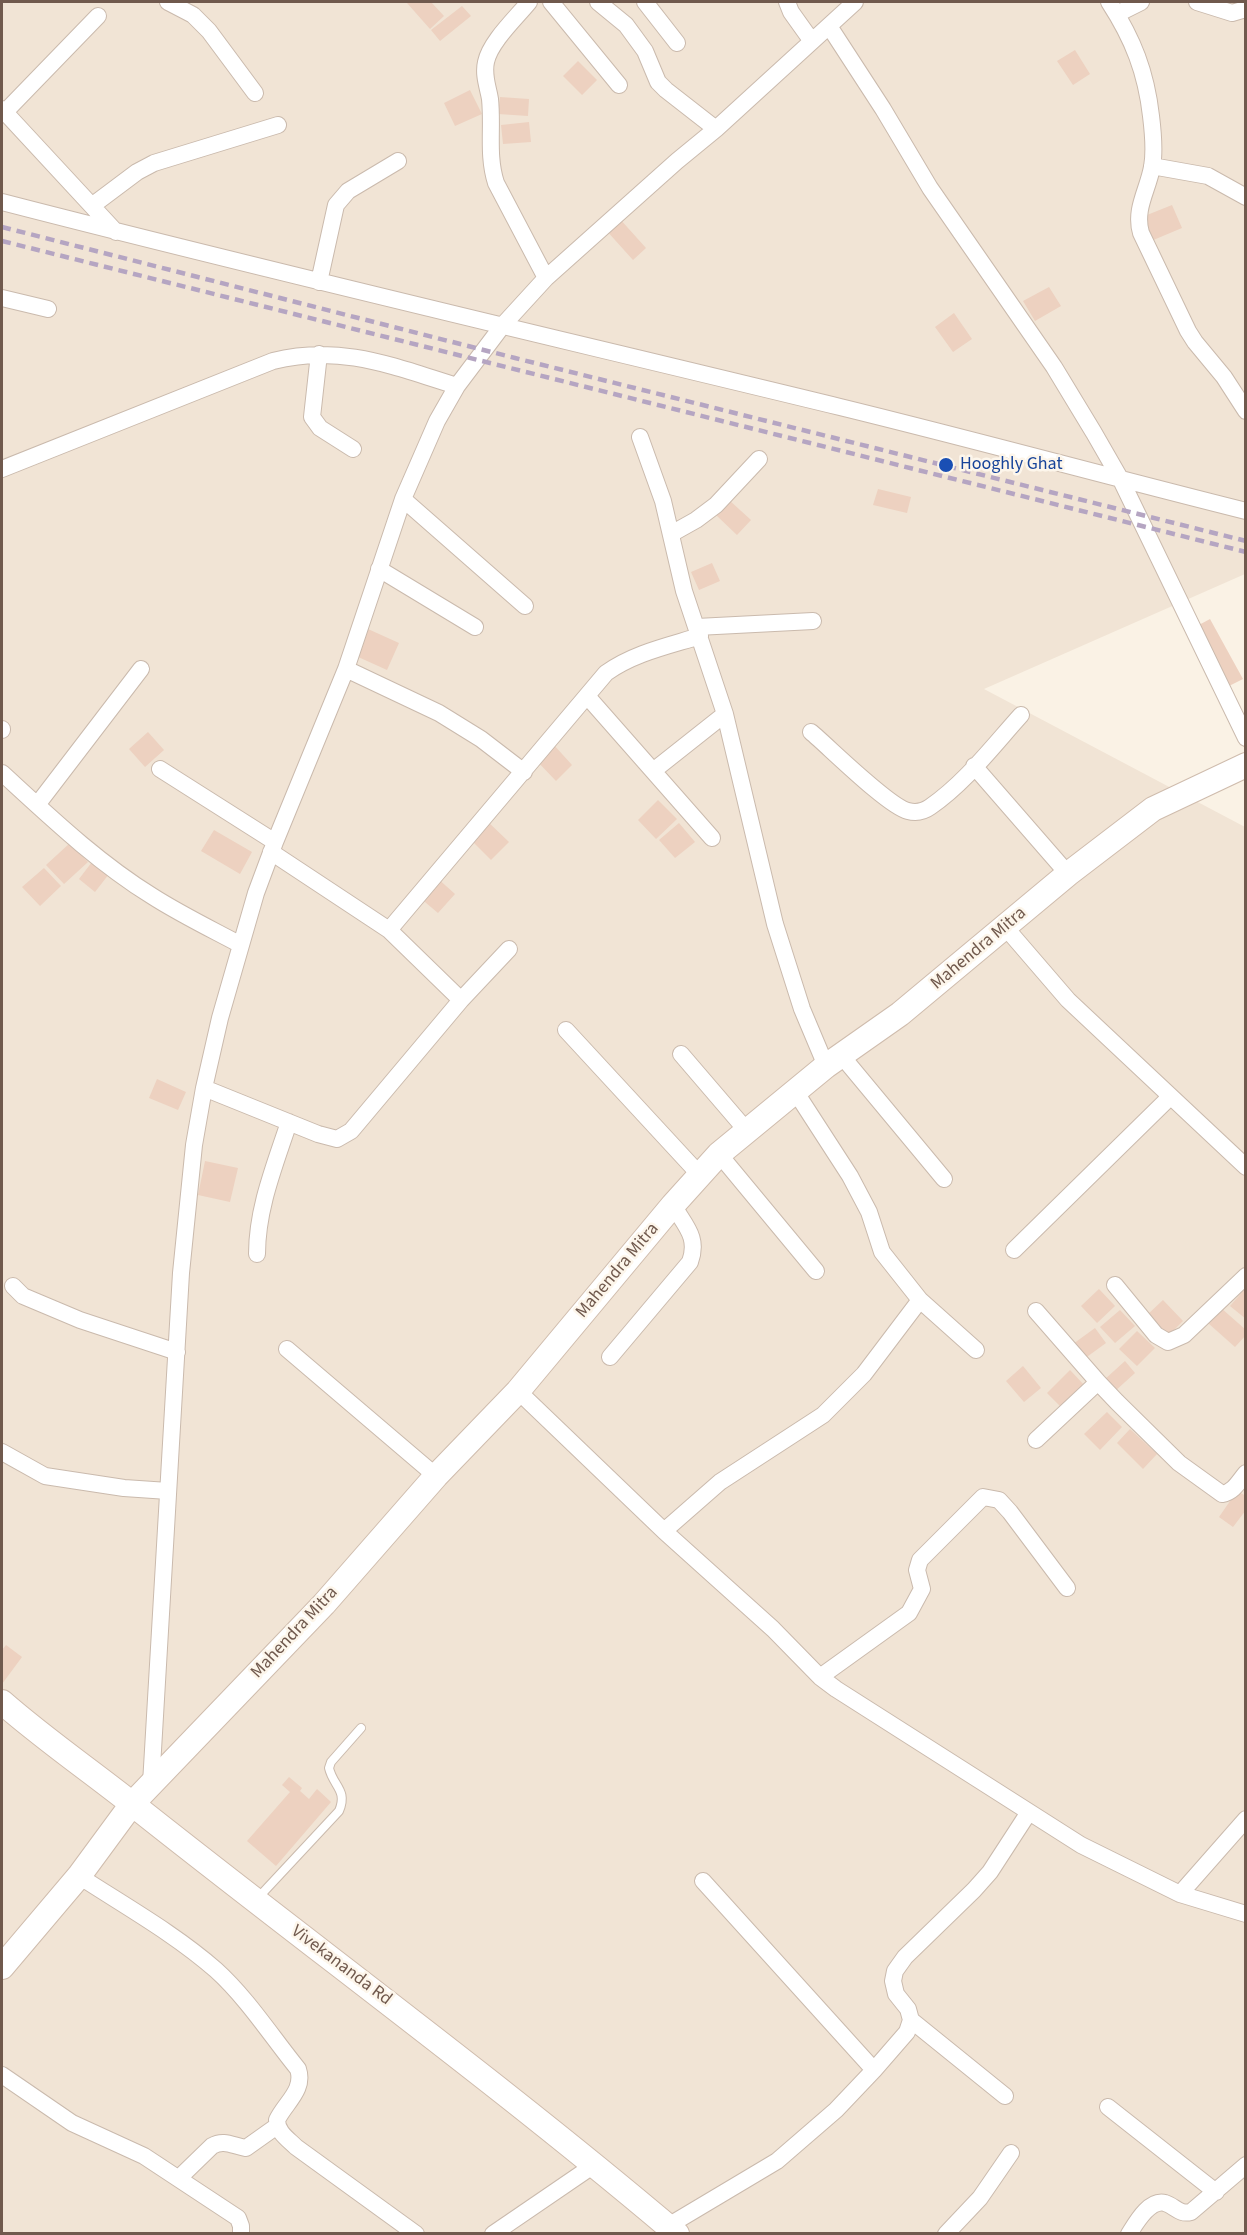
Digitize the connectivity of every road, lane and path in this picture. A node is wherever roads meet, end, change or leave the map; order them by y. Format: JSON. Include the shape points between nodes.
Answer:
{"nodes":[{"id":1,"x":168,"y":2,"type":"edge"},
{"id":2,"x":529,"y":2,"type":"edge"},
{"id":3,"x":552,"y":2,"type":"edge"},
{"id":4,"x":598,"y":2,"type":"edge"},
{"id":5,"x":645,"y":2,"type":"edge"},
{"id":6,"x":787,"y":2,"type":"edge"},
{"id":7,"x":855,"y":2,"type":"edge"},
{"id":8,"x":1142,"y":2,"type":"edge"},
{"id":9,"x":1197,"y":2,"type":"edge"},
{"id":10,"x":1113,"y":8,"type":"edge"},
{"id":11,"x":1245,"y":9,"type":"edge"},
{"id":12,"x":99,"y":16,"type":"dead end"},
{"id":13,"x":829,"y":26,"type":"junction"},
{"id":14,"x":811,"y":40,"type":"junction"},
{"id":15,"x":677,"y":43,"type":"dead end"},
{"id":16,"x":618,"y":85,"type":"dead end"},
{"id":17,"x":255,"y":93,"type":"dead end"},
{"id":18,"x":3,"y":110,"type":"edge"},
{"id":19,"x":278,"y":125,"type":"dead end"},
{"id":20,"x":717,"y":129,"type":"junction"},
{"id":21,"x":398,"y":161,"type":"dead end"},
{"id":22,"x":1152,"y":166,"type":"junction"},
{"id":23,"x":1245,"y":197,"type":"edge"},
{"id":24,"x":2,"y":202,"type":"edge"},
{"id":25,"x":93,"y":205,"type":"junction"},
{"id":26,"x":116,"y":232,"type":"junction"},
{"id":27,"x":546,"y":278,"type":"junction"},
{"id":28,"x":319,"y":282,"type":"junction"},
{"id":29,"x":2,"y":298,"type":"edge"},
{"id":30,"x":48,"y":309,"type":"dead end"},
{"id":31,"x":503,"y":325,"type":"junction"},
{"id":32,"x":319,"y":354,"type":"junction"},
{"id":33,"x":457,"y":386,"type":"junction"},
{"id":34,"x":1245,"y":411,"type":"edge"},
{"id":35,"x":640,"y":437,"type":"dead end"},
{"id":36,"x":353,"y":449,"type":"dead end"},
{"id":37,"x":759,"y":459,"type":"dead end"},
{"id":38,"x":2,"y":469,"type":"edge"},
{"id":39,"x":1121,"y":480,"type":"junction"},
{"id":40,"x":404,"y":499,"type":"junction"},
{"id":41,"x":1245,"y":511,"type":"edge"},
{"id":42,"x":671,"y":534,"type":"junction"},
{"id":43,"x":379,"y":569,"type":"junction"},
{"id":44,"x":525,"y":606,"type":"dead end"},
{"id":45,"x":813,"y":621,"type":"dead end"},
{"id":46,"x":475,"y":627,"type":"dead end"},
{"id":47,"x":698,"y":631,"type":"junction"},
{"id":48,"x":141,"y":669,"type":"dead end"},
{"id":49,"x":346,"y":669,"type":"junction"},
{"id":50,"x":587,"y":696,"type":"junction"},
{"id":51,"x":725,"y":714,"type":"junction"},
{"id":52,"x":1021,"y":715,"type":"dead end"},
{"id":53,"x":812,"y":732,"type":"dead end"},
{"id":54,"x":1245,"y":738,"type":"edge"},
{"id":55,"x":1245,"y":765,"type":"edge"},
{"id":56,"x":974,"y":766,"type":"junction"},
{"id":57,"x":160,"y":769,"type":"dead end"},
{"id":58,"x":653,"y":771,"type":"junction"},
{"id":59,"x":524,"y":772,"type":"junction"},
{"id":60,"x":2,"y":773,"type":"edge"},
{"id":61,"x":37,"y":805,"type":"junction"},
{"id":62,"x":712,"y":838,"type":"dead end"},
{"id":63,"x":273,"y":847,"type":"junction"},
{"id":64,"x":1068,"y":874,"type":"junction"},
{"id":65,"x":1006,"y":928,"type":"junction"},
{"id":66,"x":389,"y":930,"type":"junction"},
{"id":67,"x":241,"y":945,"type":"junction"},
{"id":68,"x":509,"y":949,"type":"dead end"},
{"id":69,"x":461,"y":1000,"type":"junction"},
{"id":70,"x":566,"y":1030,"type":"dead end"},
{"id":71,"x":681,"y":1054,"type":"dead end"},
{"id":72,"x":833,"y":1061,"type":"junction"},
{"id":73,"x":204,"y":1088,"type":"junction"},
{"id":74,"x":795,"y":1091,"type":"junction"},
{"id":75,"x":1170,"y":1097,"type":"junction"},
{"id":76,"x":289,"y":1122,"type":"junction"},
{"id":77,"x":747,"y":1131,"type":"junction"},
{"id":78,"x":719,"y":1154,"type":"junction"},
{"id":79,"x":1245,"y":1167,"type":"edge"},
{"id":80,"x":699,"y":1174,"type":"junction"},
{"id":81,"x":944,"y":1179,"type":"dead end"},
{"id":82,"x":673,"y":1205,"type":"junction"},
{"id":83,"x":1014,"y":1250,"type":"dead end"},
{"id":84,"x":257,"y":1254,"type":"dead end"},
{"id":85,"x":816,"y":1271,"type":"dead end"},
{"id":86,"x":1245,"y":1276,"type":"edge"},
{"id":87,"x":1115,"y":1285,"type":"dead end"},
{"id":88,"x":13,"y":1287,"type":"dead end"},
{"id":89,"x":920,"y":1300,"type":"junction"},
{"id":90,"x":1036,"y":1311,"type":"dead end"},
{"id":91,"x":287,"y":1349,"type":"dead end"},
{"id":92,"x":976,"y":1350,"type":"dead end"},
{"id":93,"x":177,"y":1352,"type":"junction"},
{"id":94,"x":610,"y":1357,"type":"dead end"},
{"id":95,"x":1098,"y":1382,"type":"junction"},
{"id":96,"x":518,"y":1391,"type":"junction"},
{"id":97,"x":1036,"y":1440,"type":"dead end"},
{"id":98,"x":2,"y":1452,"type":"edge"},
{"id":99,"x":1245,"y":1473,"type":"edge"},
{"id":100,"x":436,"y":1476,"type":"junction"},
{"id":101,"x":168,"y":1491,"type":"junction"},
{"id":102,"x":664,"y":1531,"type":"junction"},
{"id":103,"x":1067,"y":1588,"type":"dead end"},
{"id":104,"x":820,"y":1677,"type":"junction"},
{"id":105,"x":2,"y":1702,"type":"edge"},
{"id":106,"x":361,"y":1728,"type":"dead end"},
{"id":107,"x":151,"y":1784,"type":"junction"},
{"id":108,"x":132,"y":1803,"type":"junction"},
{"id":109,"x":1029,"y":1812,"type":"junction"},
{"id":110,"x":1245,"y":1819,"type":"edge"},
{"id":111,"x":79,"y":1876,"type":"junction"},
{"id":112,"x":703,"y":1881,"type":"dead end"},
{"id":113,"x":1180,"y":1894,"type":"junction"},
{"id":114,"x":256,"y":1900,"type":"junction"},
{"id":115,"x":1245,"y":1914,"type":"edge"},
{"id":116,"x":2,"y":1967,"type":"edge"},
{"id":117,"x":911,"y":2020,"type":"junction"},
{"id":118,"x":874,"y":2070,"type":"junction"},
{"id":119,"x":2,"y":2075,"type":"edge"},
{"id":120,"x":1005,"y":2096,"type":"dead end"},
{"id":121,"x":1108,"y":2107,"type":"dead end"},
{"id":122,"x":277,"y":2126,"type":"junction"},
{"id":123,"x":1011,"y":2153,"type":"dead end"},
{"id":124,"x":1245,"y":2164,"type":"edge"},
{"id":125,"x":594,"y":2165,"type":"junction"},
{"id":126,"x":178,"y":2178,"type":"junction"},
{"id":127,"x":1216,"y":2192,"type":"junction"},
{"id":128,"x":673,"y":2230,"type":"edge"},
{"id":129,"x":241,"y":2234,"type":"edge"},
{"id":130,"x":416,"y":2234,"type":"edge"},
{"id":131,"x":493,"y":2234,"type":"edge"},
{"id":132,"x":946,"y":2234,"type":"edge"},
{"id":133,"x":1130,"y":2234,"type":"edge"}],
"edges":[{"from":1,"to":17,"type":"street","via":[[193,15],[209,31]]},
{"from":2,"to":27,"type":"street","via":[[493,46],[486,62],[485,79],[490,99],[494,177]]},
{"from":3,"to":16,"type":"street"},
{"from":4,"to":20,"type":"street","via":[[626,25],[645,51],[658,82]]},
{"from":5,"to":15,"type":"street"},
{"from":6,"to":14,"type":"street"},
{"from":7,"to":13,"type":"street"},
{"from":8,"to":10,"type":"street"},
{"from":9,"to":11,"type":"street","via":[[1232,13]]},
{"from":10,"to":22,"type":"street","via":[[1142,64],[1153,133]]},
{"from":12,"to":18,"type":"street"},
{"from":13,"to":14,"type":"street"},
{"from":13,"to":39,"type":"street","via":[[926,181],[1054,367]]},
{"from":14,"to":20,"type":"street"},
{"from":18,"to":25,"type":"street"},
{"from":19,"to":25,"type":"street","via":[[154,163]]},
{"from":20,"to":27,"type":"street"},
{"from":21,"to":28,"type":"street","via":[[348,191],[336,205]]},
{"from":22,"to":23,"type":"street","via":[[1208,176]]},
{"from":22,"to":34,"type":"street","via":[[1139,211],[1141,233],[1188,331]]},
{"from":24,"to":26,"type":"street"},
{"from":25,"to":26,"type":"street"},
{"from":26,"to":28,"type":"street"},
{"from":27,"to":31,"type":"street"},
{"from":28,"to":31,"type":"street"},
{"from":29,"to":30,"type":"street"},
{"from":31,"to":33,"type":"street"},
{"from":31,"to":39,"type":"street"},
{"from":32,"to":33,"type":"street","via":[[341,354]]},
{"from":32,"to":36,"type":"street","via":[[312,417],[320,428]]},
{"from":32,"to":38,"type":"street","via":[[273,361]]},
{"from":33,"to":40,"type":"street","via":[[437,421]]},
{"from":35,"to":42,"type":"street"},
{"from":37,"to":42,"type":"street","via":[[716,505]]},
{"from":39,"to":41,"type":"street"},
{"from":39,"to":54,"type":"street"},
{"from":40,"to":43,"type":"street"},
{"from":40,"to":44,"type":"street"},
{"from":42,"to":47,"type":"street"},
{"from":43,"to":46,"type":"street"},
{"from":43,"to":49,"type":"street"},
{"from":45,"to":47,"type":"street"},
{"from":47,"to":50,"type":"street","via":[[620,663]]},
{"from":47,"to":51,"type":"street"},
{"from":48,"to":61,"type":"street"},
{"from":49,"to":59,"type":"street","via":[[439,713]]},
{"from":49,"to":63,"type":"street"},
{"from":50,"to":58,"type":"street"},
{"from":50,"to":59,"type":"street"},
{"from":51,"to":58,"type":"street"},
{"from":51,"to":72,"type":"street","via":[[774,924],[802,1009]]},
{"from":52,"to":56,"type":"street"},
{"from":53,"to":56,"type":"street","via":[[890,801],[908,811],[929,808]]},
{"from":55,"to":64,"type":"main road","name":"Mahendra Mitra","via":[[1153,810]]},
{"from":56,"to":64,"type":"street"},
{"from":57,"to":63,"type":"street"},
{"from":58,"to":62,"type":"street"},
{"from":59,"to":66,"type":"street"},
{"from":60,"to":61,"type":"street"},
{"from":61,"to":67,"type":"street","via":[[151,895]]},
{"from":63,"to":66,"type":"street"},
{"from":63,"to":67,"type":"street"},
{"from":64,"to":65,"type":"main road","name":"Mahendra Mitra"},
{"from":65,"to":72,"type":"main road","name":"Mahendra Mitra","via":[[900,1014]]},
{"from":65,"to":75,"type":"street","via":[[1068,1000]]},
{"from":66,"to":69,"type":"street"},
{"from":67,"to":73,"type":"street"},
{"from":68,"to":69,"type":"street"},
{"from":69,"to":76,"type":"street","via":[[351,1131],[337,1139]]},
{"from":70,"to":80,"type":"street"},
{"from":71,"to":77,"type":"street"},
{"from":72,"to":74,"type":"main road","name":"Mahendra Mitra"},
{"from":72,"to":81,"type":"street"},
{"from":73,"to":76,"type":"street"},
{"from":73,"to":93,"type":"street","via":[[194,1145]]},
{"from":74,"to":77,"type":"main road","name":"Mahendra Mitra"},
{"from":74,"to":89,"type":"street","via":[[850,1176],[882,1252]]},
{"from":75,"to":79,"type":"street"},
{"from":75,"to":83,"type":"street"},
{"from":76,"to":84,"type":"street","via":[[262,1207]]},
{"from":77,"to":78,"type":"main road","name":"Mahendra Mitra"},
{"from":78,"to":80,"type":"main road","name":"Mahendra Mitra"},
{"from":78,"to":85,"type":"street"},
{"from":80,"to":82,"type":"main road","name":"Mahendra Mitra"},
{"from":82,"to":94,"type":"street","via":[[694,1241],[690,1262]]},
{"from":82,"to":96,"type":"main road","name":"Mahendra Mitra"},
{"from":86,"to":87,"type":"street","via":[[1184,1335],[1168,1342],[1156,1335]]},
{"from":88,"to":93,"type":"street","via":[[23,1296],[80,1320]]},
{"from":89,"to":92,"type":"street"},
{"from":89,"to":102,"type":"street","via":[[864,1374],[823,1415],[720,1482]]},
{"from":90,"to":95,"type":"street"},
{"from":91,"to":100,"type":"street"},
{"from":93,"to":101,"type":"street"},
{"from":95,"to":97,"type":"street"},
{"from":95,"to":99,"type":"street","via":[[1179,1463],[1215,1490],[1227,1493]]},
{"from":96,"to":100,"type":"main road","name":"Mahendra Mitra"},
{"from":96,"to":102,"type":"street"},
{"from":98,"to":101,"type":"street","via":[[45,1476]]},
{"from":100,"to":107,"type":"main road","name":"Mahendra Mitra","via":[[324,1604]]},
{"from":101,"to":107,"type":"street"},
{"from":102,"to":104,"type":"street"},
{"from":103,"to":104,"type":"street","via":[[999,1500],[983,1497],[920,1560],[917,1570],[922,1589],[909,1613]]},
{"from":104,"to":109,"type":"street"},
{"from":105,"to":108,"type":"main road","name":"Vivekananda Rd"},
{"from":106,"to":114,"type":"lane","via":[[329,1768],[342,1794],[339,1811]]},
{"from":107,"to":108,"type":"main road","name":"Mahendra Mitra"},
{"from":108,"to":111,"type":"main road","name":"Mahendra Mitra"},
{"from":108,"to":114,"type":"main road","name":"Vivekananda Rd"},
{"from":109,"to":113,"type":"street","via":[[1081,1845]]},
{"from":109,"to":117,"type":"street","via":[[979,1884],[895,1971],[896,1994]]},
{"from":110,"to":113,"type":"street"},
{"from":111,"to":116,"type":"main road","name":"Mahendra Mitra"},
{"from":111,"to":122,"type":"street","via":[[177,1940],[216,1971],[298,2069],[299,2086]]},
{"from":112,"to":118,"type":"street"},
{"from":113,"to":115,"type":"street"},
{"from":114,"to":125,"type":"main road","name":"Vivekananda Rd"},
{"from":117,"to":118,"type":"street","via":[[907,2032]]},
{"from":117,"to":120,"type":"street"},
{"from":118,"to":128,"type":"street","via":[[836,2110],[777,2161]]},
{"from":119,"to":126,"type":"street","via":[[72,2123],[144,2156]]},
{"from":121,"to":127,"type":"street"},
{"from":122,"to":126,"type":"street","via":[[246,2148],[218,2142]]},
{"from":122,"to":130,"type":"street","via":[[296,2147]]},
{"from":123,"to":132,"type":"street","via":[[980,2198]]},
{"from":124,"to":127,"type":"street"},
{"from":125,"to":128,"type":"main road","name":"Vivekananda Rd"},
{"from":125,"to":131,"type":"street"},
{"from":126,"to":129,"type":"street","via":[[237,2218]]},
{"from":127,"to":133,"type":"street","via":[[1191,2212],[1180,2213],[1165,2203],[1154,2205]]}]}
